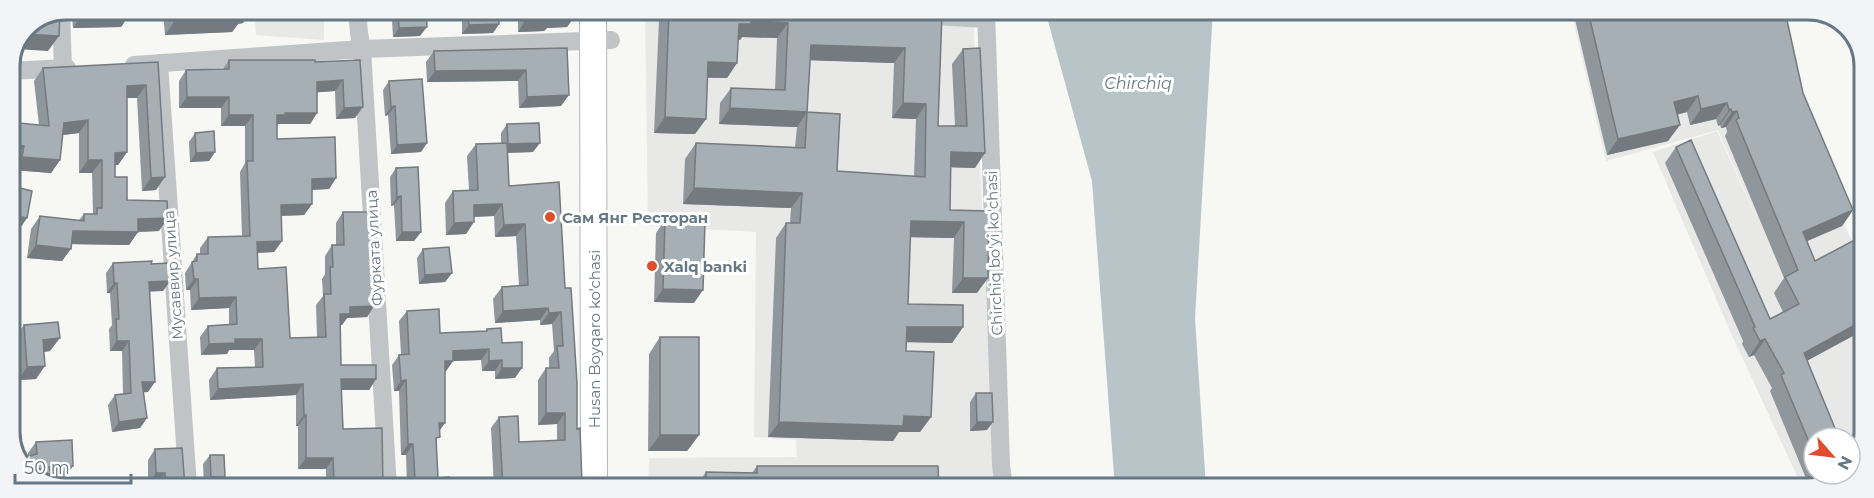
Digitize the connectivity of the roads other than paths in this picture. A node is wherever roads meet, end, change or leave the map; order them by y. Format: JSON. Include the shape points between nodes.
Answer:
{"nodes":[{"id":1,"x":61,"y":20,"type":"edge"},
{"id":2,"x":358,"y":20,"type":"edge"},
{"id":3,"x":596,"y":20,"type":"edge"},
{"id":4,"x":607,"y":20,"type":"edge"},
{"id":5,"x":986,"y":20,"type":"edge"},
{"id":6,"x":602,"y":40,"type":"junction"},
{"id":7,"x":362,"y":49,"type":"junction"},
{"id":8,"x":159,"y":63,"type":"junction"},
{"id":9,"x":111,"y":66,"type":"edge"},
{"id":10,"x":87,"y":67,"type":"edge"},
{"id":11,"x":63,"y":68,"type":"junction"},
{"id":12,"x":20,"y":70,"type":"edge"},
{"id":13,"x":187,"y":478,"type":"edge"},
{"id":14,"x":387,"y":478,"type":"edge"},
{"id":15,"x":594,"y":478,"type":"edge"},
{"id":16,"x":610,"y":478,"type":"edge"},
{"id":17,"x":1003,"y":478,"type":"edge"}],
"edges":[{"from":1,"to":11,"type":"street"},
{"from":2,"to":7,"type":"street","name":"Фурката улица"},
{"from":3,"to":6,"type":"main road","name":"Husan Boyqaro ko'chasi"},
{"from":4,"to":6,"type":"main road","name":"Husan Boyqaro ko'chasi"},
{"from":5,"to":17,"type":"street","name":"Chirchiq bo'yi ko'chasi"},
{"from":6,"to":7,"type":"street"},
{"from":6,"to":15,"type":"main road","name":"Husan Boyqaro ko'chasi"},
{"from":6,"to":16,"type":"main road","name":"Husan Boyqaro ko'chasi"},
{"from":7,"to":8,"type":"street"},
{"from":7,"to":14,"type":"street","name":"Фурката улица"},
{"from":8,"to":9,"type":"street"},
{"from":8,"to":13,"type":"street","name":"Мусаввир улица"},
{"from":10,"to":11,"type":"street"},
{"from":11,"to":12,"type":"street"}]}
